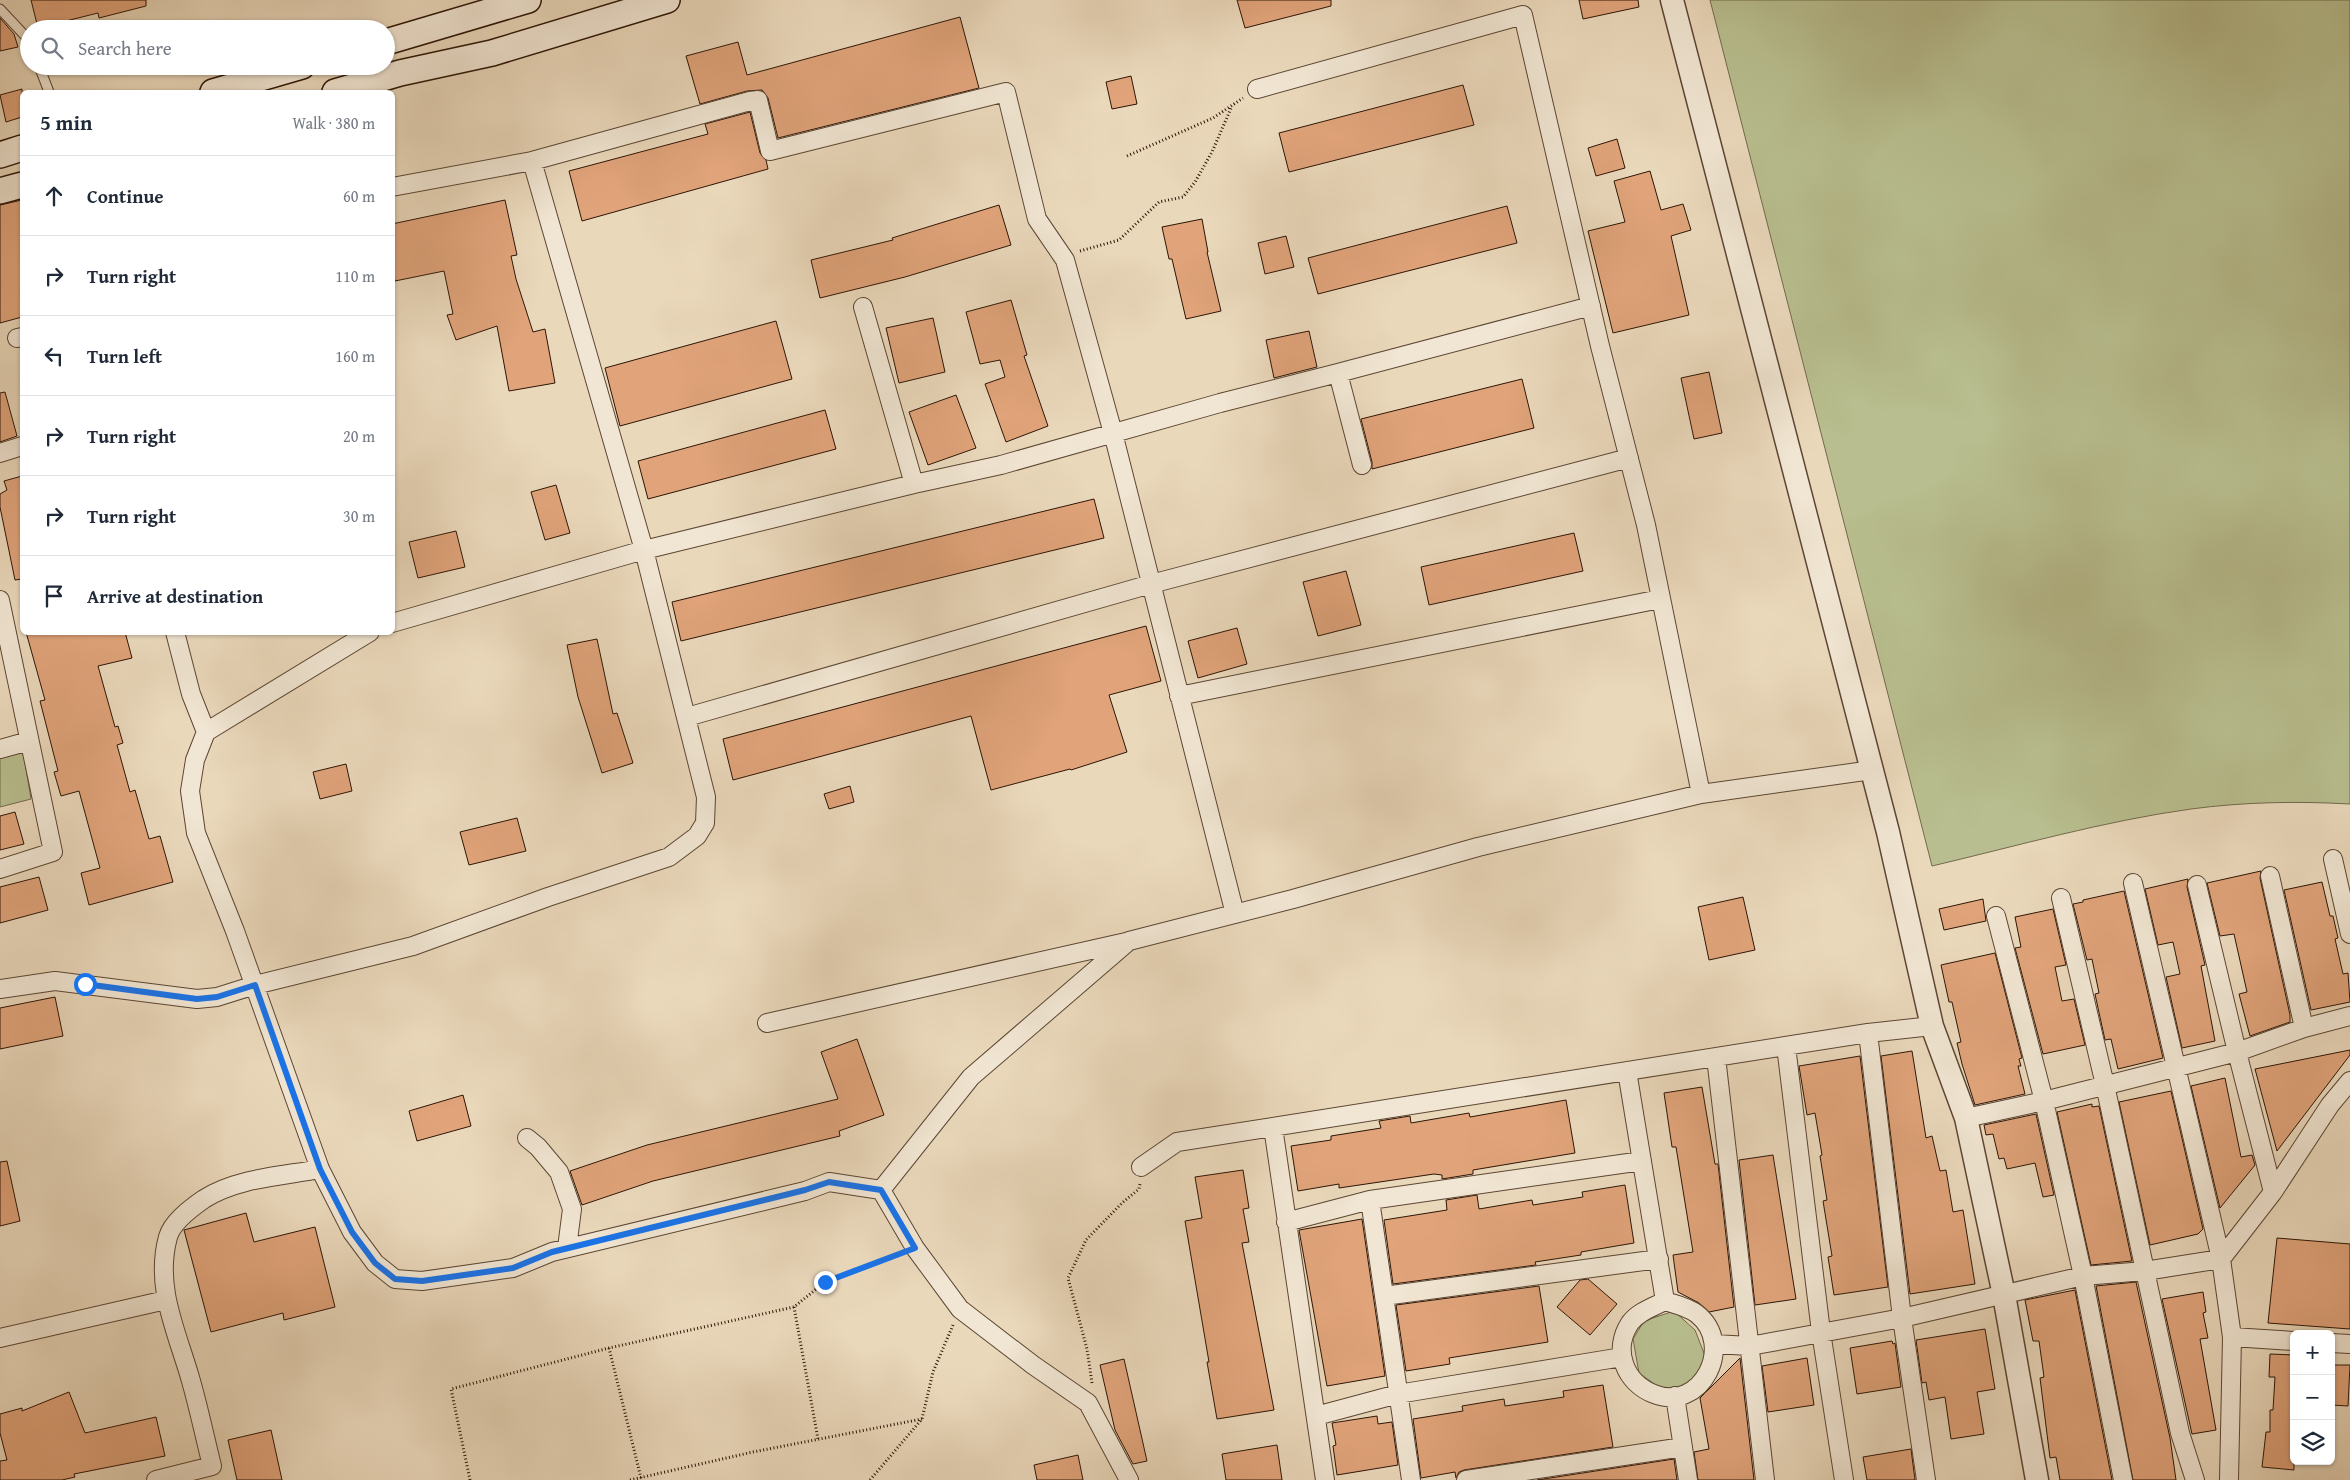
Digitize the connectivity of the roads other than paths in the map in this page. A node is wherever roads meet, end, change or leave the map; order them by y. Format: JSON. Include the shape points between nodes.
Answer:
{"nodes":[{"id":1,"x":528,"y":0,"type":"edge"},
{"id":2,"x":667,"y":0,"type":"edge"},
{"id":3,"x":1672,"y":0,"type":"edge"},
{"id":4,"x":0,"y":9,"type":"edge"},
{"id":5,"x":20,"y":30,"type":"edge"},
{"id":6,"x":395,"y":39,"type":"edge"},
{"id":7,"x":395,"y":74,"type":"edge"},
{"id":8,"x":42,"y":75,"type":"edge"},
{"id":9,"x":271,"y":75,"type":"edge"},
{"id":10,"x":393,"y":75,"type":"edge"},
{"id":11,"x":1257,"y":89,"type":"road end"},
{"id":12,"x":48,"y":90,"type":"edge"},
{"id":13,"x":220,"y":90,"type":"edge"},
{"id":14,"x":342,"y":90,"type":"edge"},
{"id":15,"x":20,"y":149,"type":"edge"},
{"id":16,"x":0,"y":155,"type":"edge"},
{"id":17,"x":532,"y":161,"type":"junction"},
{"id":18,"x":20,"y":185,"type":"edge"},
{"id":19,"x":395,"y":186,"type":"edge"},
{"id":20,"x":0,"y":191,"type":"edge"},
{"id":21,"x":1591,"y":306,"type":"junction"},
{"id":22,"x":863,"y":307,"type":"dead end"},
{"id":23,"x":1338,"y":373,"type":"junction"},
{"id":24,"x":1113,"y":433,"type":"junction"},
{"id":25,"x":20,"y":447,"type":"edge"},
{"id":26,"x":0,"y":453,"type":"edge"},
{"id":27,"x":1629,"y":458,"type":"junction"},
{"id":28,"x":1362,"y":464,"type":"dead end"},
{"id":29,"x":914,"y":484,"type":"junction"},
{"id":30,"x":644,"y":550,"type":"junction"},
{"id":31,"x":1151,"y":584,"type":"junction"},
{"id":32,"x":1660,"y":599,"type":"junction"},
{"id":33,"x":0,"y":600,"type":"edge"},
{"id":34,"x":395,"y":622,"type":"edge"},
{"id":35,"x":176,"y":635,"type":"edge"},
{"id":36,"x":365,"y":635,"type":"edge"},
{"id":37,"x":1179,"y":696,"type":"junction"},
{"id":38,"x":687,"y":717,"type":"junction"},
{"id":39,"x":206,"y":732,"type":"junction"},
{"id":40,"x":29,"y":742,"type":"junction"},
{"id":41,"x":0,"y":748,"type":"edge"},
{"id":42,"x":1872,"y":770,"type":"junction"},
{"id":43,"x":1701,"y":794,"type":"junction"},
{"id":44,"x":2333,"y":859,"type":"dead end"},
{"id":45,"x":0,"y":869,"type":"edge"},
{"id":46,"x":2270,"y":876,"type":"dead end"},
{"id":47,"x":2133,"y":883,"type":"dead end"},
{"id":48,"x":2197,"y":884,"type":"dead end"},
{"id":49,"x":2061,"y":898,"type":"dead end"},
{"id":50,"x":1235,"y":914,"type":"junction"},
{"id":51,"x":1996,"y":916,"type":"dead end"},
{"id":52,"x":2350,"y":934,"type":"edge"},
{"id":53,"x":1128,"y":941,"type":"junction"},
{"id":54,"x":255,"y":985,"type":"junction"},
{"id":55,"x":0,"y":990,"type":"edge"},
{"id":56,"x":2350,"y":1016,"type":"edge"},
{"id":57,"x":767,"y":1023,"type":"dead end"},
{"id":58,"x":1932,"y":1026,"type":"junction"},
{"id":59,"x":2304,"y":1028,"type":"junction"},
{"id":60,"x":1868,"y":1033,"type":"junction"},
{"id":61,"x":1786,"y":1046,"type":"junction"},
{"id":62,"x":2237,"y":1052,"type":"junction"},
{"id":63,"x":1716,"y":1057,"type":"junction"},
{"id":64,"x":2175,"y":1068,"type":"junction"},
{"id":65,"x":1627,"y":1071,"type":"junction"},
{"id":66,"x":2350,"y":1081,"type":"edge"},
{"id":67,"x":2105,"y":1085,"type":"junction"},
{"id":68,"x":2044,"y":1101,"type":"junction"},
{"id":69,"x":1966,"y":1118,"type":"junction"},
{"id":70,"x":1273,"y":1127,"type":"junction"},
{"id":71,"x":527,"y":1138,"type":"dead end"},
{"id":72,"x":1642,"y":1161,"type":"junction"},
{"id":73,"x":1141,"y":1167,"type":"road end"},
{"id":74,"x":320,"y":1169,"type":"junction"},
{"id":75,"x":881,"y":1190,"type":"junction"},
{"id":76,"x":2273,"y":1192,"type":"junction"},
{"id":77,"x":1370,"y":1200,"type":"junction"},
{"id":78,"x":1286,"y":1222,"type":"junction"},
{"id":79,"x":566,"y":1248,"type":"junction"},
{"id":80,"x":2221,"y":1259,"type":"junction"},
{"id":81,"x":1659,"y":1260,"type":"junction"},
{"id":82,"x":2145,"y":1271,"type":"junction"},
{"id":83,"x":2083,"y":1276,"type":"junction"},
{"id":84,"x":2004,"y":1295,"type":"junction"},
{"id":85,"x":1384,"y":1296,"type":"junction"},
{"id":86,"x":166,"y":1300,"type":"junction"},
{"id":87,"x":1665,"y":1301,"type":"junction"},
{"id":88,"x":1902,"y":1318,"type":"junction"},
{"id":89,"x":1822,"y":1332,"type":"junction"},
{"id":90,"x":2232,"y":1337,"type":"junction"},
{"id":91,"x":0,"y":1338,"type":"edge"},
{"id":92,"x":2290,"y":1340,"type":"edge"},
{"id":93,"x":2335,"y":1343,"type":"edge"},
{"id":94,"x":1714,"y":1344,"type":"junction"},
{"id":95,"x":2350,"y":1344,"type":"edge"},
{"id":96,"x":1750,"y":1346,"type":"junction"},
{"id":97,"x":1622,"y":1357,"type":"junction"},
{"id":98,"x":1398,"y":1394,"type":"junction"},
{"id":99,"x":1675,"y":1396,"type":"junction"},
{"id":100,"x":1316,"y":1416,"type":"junction"},
{"id":101,"x":1683,"y":1447,"type":"junction"},
{"id":102,"x":214,"y":1473,"type":"edge"},
{"id":103,"x":156,"y":1480,"type":"edge"},
{"id":104,"x":1129,"y":1480,"type":"edge"},
{"id":105,"x":1325,"y":1480,"type":"edge"},
{"id":106,"x":1411,"y":1480,"type":"edge"},
{"id":107,"x":1466,"y":1480,"type":"edge"},
{"id":108,"x":1688,"y":1480,"type":"edge"},
{"id":109,"x":1766,"y":1480,"type":"edge"},
{"id":110,"x":1844,"y":1480,"type":"edge"},
{"id":111,"x":1926,"y":1480,"type":"edge"},
{"id":112,"x":2037,"y":1480,"type":"edge"},
{"id":113,"x":2123,"y":1480,"type":"edge"},
{"id":114,"x":2195,"y":1480,"type":"edge"},
{"id":115,"x":2229,"y":1480,"type":"edge"}],
"edges":[{"from":1,"to":6,"type":"main road","via":[[474,12]]},
{"from":2,"to":7,"type":"main road","via":[[492,53]]},
{"from":3,"to":42,"type":"street"},
{"from":4,"to":5,"type":"lane"},
{"from":8,"to":12,"type":"lane"},
{"from":9,"to":13,"type":"main road"},
{"from":10,"to":14,"type":"main road"},
{"from":11,"to":21,"type":"street","via":[[1523,15]]},
{"from":15,"to":16,"type":"main road"},
{"from":17,"to":19,"type":"street"},
{"from":17,"to":24,"type":"street","via":[[750,101],[758,100],[770,151],[1006,92],[1037,219],[1065,260]]},
{"from":17,"to":30,"type":"street"},
{"from":18,"to":20,"type":"main road"},
{"from":21,"to":23,"type":"street"},
{"from":21,"to":27,"type":"street"},
{"from":22,"to":29,"type":"street"},
{"from":23,"to":24,"type":"street"},
{"from":23,"to":28,"type":"street"},
{"from":24,"to":29,"type":"street","via":[[1001,465]]},
{"from":24,"to":31,"type":"street"},
{"from":25,"to":26,"type":"street"},
{"from":27,"to":31,"type":"street"},
{"from":27,"to":32,"type":"street"},
{"from":29,"to":30,"type":"street"},
{"from":30,"to":34,"type":"street"},
{"from":30,"to":38,"type":"street"},
{"from":31,"to":37,"type":"street"},
{"from":31,"to":38,"type":"street"},
{"from":32,"to":37,"type":"street"},
{"from":32,"to":43,"type":"street"},
{"from":33,"to":40,"type":"street"},
{"from":35,"to":39,"type":"street","via":[[190,694]]},
{"from":36,"to":39,"type":"street"},
{"from":37,"to":50,"type":"street"},
{"from":38,"to":54,"type":"street","via":[[706,797],[705,823],[697,836],[669,857],[413,946]]},
{"from":39,"to":54,"type":"street","via":[[195,760],[190,791],[196,833]]},
{"from":40,"to":41,"type":"street"},
{"from":40,"to":45,"type":"street","via":[[53,852]]},
{"from":42,"to":43,"type":"street"},
{"from":42,"to":58,"type":"street"},
{"from":43,"to":50,"type":"street","via":[[1478,847]]},
{"from":44,"to":52,"type":"street"},
{"from":46,"to":59,"type":"street"},
{"from":47,"to":64,"type":"street"},
{"from":48,"to":62,"type":"street"},
{"from":49,"to":67,"type":"street"},
{"from":50,"to":53,"type":"street"},
{"from":51,"to":68,"type":"street"},
{"from":53,"to":57,"type":"street"},
{"from":53,"to":75,"type":"street","via":[[971,1077]]},
{"from":54,"to":55,"type":"street","via":[[217,997],[197,999],[55,981]]},
{"from":54,"to":74,"type":"street"},
{"from":56,"to":59,"type":"street"},
{"from":58,"to":60,"type":"street"},
{"from":58,"to":69,"type":"street"},
{"from":59,"to":62,"type":"street"},
{"from":60,"to":61,"type":"street"},
{"from":60,"to":88,"type":"street"},
{"from":61,"to":63,"type":"street"},
{"from":61,"to":89,"type":"street"},
{"from":62,"to":64,"type":"street"},
{"from":62,"to":76,"type":"street"},
{"from":63,"to":65,"type":"street"},
{"from":63,"to":96,"type":"street"},
{"from":64,"to":67,"type":"street"},
{"from":64,"to":80,"type":"street"},
{"from":65,"to":70,"type":"street"},
{"from":65,"to":72,"type":"street"},
{"from":66,"to":76,"type":"street","via":[[2330,1105]]},
{"from":67,"to":68,"type":"street"},
{"from":67,"to":82,"type":"street"},
{"from":68,"to":69,"type":"street"},
{"from":68,"to":83,"type":"street"},
{"from":69,"to":84,"type":"street"},
{"from":70,"to":73,"type":"street","via":[[1177,1142]]},
{"from":70,"to":78,"type":"street"},
{"from":71,"to":79,"type":"street","via":[[559,1172],[572,1209]]},
{"from":72,"to":77,"type":"street"},
{"from":72,"to":81,"type":"street"},
{"from":74,"to":79,"type":"street","via":[[352,1232],[375,1263],[395,1279],[422,1281],[513,1268]]},
{"from":74,"to":86,"type":"street","via":[[241,1183],[205,1198],[182,1216],[168,1236],[163,1270]]},
{"from":75,"to":79,"type":"street","via":[[829,1182]]},
{"from":75,"to":104,"type":"street","via":[[915,1248],[960,1309],[1088,1403]]},
{"from":76,"to":80,"type":"street"},
{"from":77,"to":78,"type":"street"},
{"from":77,"to":85,"type":"street"},
{"from":78,"to":100,"type":"street"},
{"from":80,"to":82,"type":"street"},
{"from":80,"to":90,"type":"street"},
{"from":81,"to":85,"type":"street"},
{"from":81,"to":87,"type":"street"},
{"from":82,"to":83,"type":"street"},
{"from":82,"to":114,"type":"street","via":[[2180,1433]]},
{"from":83,"to":84,"type":"street"},
{"from":83,"to":113,"type":"street"},
{"from":84,"to":88,"type":"street"},
{"from":84,"to":112,"type":"street"},
{"from":85,"to":98,"type":"street"},
{"from":86,"to":91,"type":"street"},
{"from":86,"to":102,"type":"street"},
{"from":87,"to":94,"type":"street","via":[[1696,1313],[1708,1327]]},
{"from":87,"to":97,"type":"street","via":[[1644,1310],[1631,1322],[1623,1339]]},
{"from":88,"to":89,"type":"street"},
{"from":88,"to":111,"type":"street"},
{"from":89,"to":96,"type":"street"},
{"from":89,"to":110,"type":"street"},
{"from":90,"to":92,"type":"street"},
{"from":90,"to":115,"type":"street"},
{"from":93,"to":95,"type":"street"},
{"from":94,"to":96,"type":"street"},
{"from":94,"to":99,"type":"street","via":[[1713,1362],[1706,1378],[1692,1390]]},
{"from":96,"to":109,"type":"street"},
{"from":97,"to":98,"type":"street"},
{"from":97,"to":99,"type":"street","via":[[1628,1374],[1640,1388],[1656,1396]]},
{"from":98,"to":100,"type":"street"},
{"from":98,"to":106,"type":"street"},
{"from":99,"to":101,"type":"street"},
{"from":100,"to":105,"type":"street"},
{"from":101,"to":107,"type":"street"},
{"from":101,"to":108,"type":"street"},
{"from":102,"to":103,"type":"street"}]}
